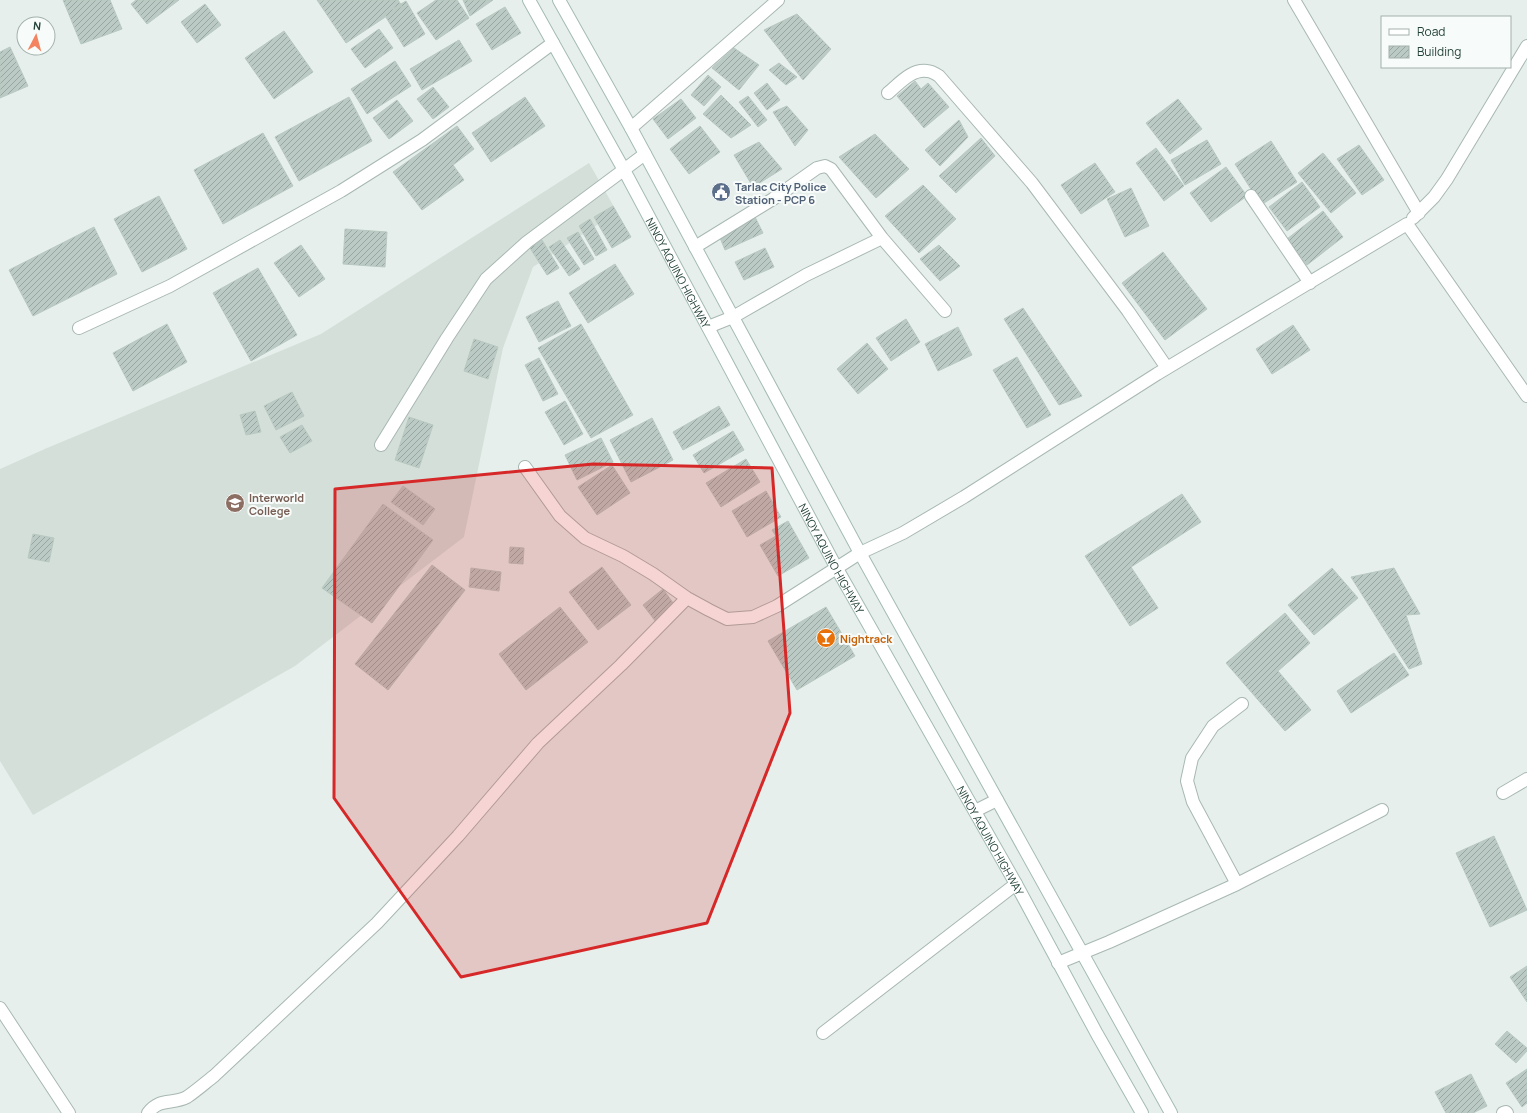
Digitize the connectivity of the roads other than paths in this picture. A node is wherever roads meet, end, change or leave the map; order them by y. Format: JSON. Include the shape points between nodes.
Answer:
{"nodes":[{"id":1,"x":529,"y":0,"type":"edge"},
{"id":2,"x":559,"y":0,"type":"edge"},
{"id":3,"x":778,"y":0,"type":"edge"},
{"id":4,"x":1294,"y":0,"type":"edge"},
{"id":5,"x":554,"y":44,"type":"junction"},
{"id":6,"x":1527,"y":46,"type":"edge"},
{"id":7,"x":888,"y":93,"type":"dead end"},
{"id":8,"x":631,"y":128,"type":"junction"},
{"id":9,"x":645,"y":154,"type":"junction"},
{"id":10,"x":624,"y":170,"type":"junction"},
{"id":11,"x":1251,"y":196,"type":"dead end"},
{"id":12,"x":1419,"y":213,"type":"junction"},
{"id":13,"x":1407,"y":224,"type":"junction"},
{"id":14,"x":882,"y":238,"type":"junction"},
{"id":15,"x":695,"y":247,"type":"junction"},
{"id":16,"x":1310,"y":283,"type":"junction"},
{"id":17,"x":945,"y":311,"type":"dead end"},
{"id":18,"x":733,"y":316,"type":"junction"},
{"id":19,"x":708,"y":327,"type":"junction"},
{"id":20,"x":79,"y":328,"type":"dead end"},
{"id":21,"x":1167,"y":368,"type":"junction"},
{"id":22,"x":1527,"y":396,"type":"edge"},
{"id":23,"x":381,"y":445,"type":"dead end"},
{"id":24,"x":525,"y":467,"type":"dead end"},
{"id":25,"x":860,"y":553,"type":"junction"},
{"id":26,"x":836,"y":567,"type":"junction"},
{"id":27,"x":686,"y":598,"type":"junction"},
{"id":28,"x":1242,"y":704,"type":"dead end"},
{"id":29,"x":1527,"y":779,"type":"edge"},
{"id":30,"x":1504,"y":793,"type":"dead end"},
{"id":31,"x":997,"y":800,"type":"junction"},
{"id":32,"x":1382,"y":810,"type":"dead end"},
{"id":33,"x":975,"y":811,"type":"junction"},
{"id":34,"x":1016,"y":884,"type":"junction"},
{"id":35,"x":1237,"y":884,"type":"junction"},
{"id":36,"x":1081,"y":953,"type":"junction"},
{"id":37,"x":1058,"y":963,"type":"junction"},
{"id":38,"x":0,"y":1008,"type":"edge"},
{"id":39,"x":823,"y":1033,"type":"dead end"},
{"id":40,"x":69,"y":1113,"type":"edge"},
{"id":41,"x":148,"y":1113,"type":"edge"},
{"id":42,"x":1142,"y":1113,"type":"edge"},
{"id":43,"x":1171,"y":1113,"type":"edge"},
{"id":44,"x":1504,"y":1113,"type":"edge"},
{"id":45,"x":1507,"y":1113,"type":"edge"}],
"edges":[{"from":1,"to":5,"type":"street","name":"NINOY AQUINO HIGHWAY"},
{"from":2,"to":8,"type":"street"},
{"from":3,"to":8,"type":"street"},
{"from":4,"to":12,"type":"street"},
{"from":5,"to":10,"type":"street","name":"NINOY AQUINO HIGHWAY"},
{"from":5,"to":20,"type":"street","via":[[422,140],[341,191],[170,286]]},
{"from":6,"to":12,"type":"street","via":[[1447,179]]},
{"from":7,"to":21,"type":"street","via":[[907,77],[918,72],[928,71],[939,76],[1032,183]]},
{"from":8,"to":9,"type":"street"},
{"from":9,"to":10,"type":"street"},
{"from":9,"to":15,"type":"street"},
{"from":10,"to":19,"type":"street","name":"NINOY AQUINO HIGHWAY"},
{"from":10,"to":23,"type":"street","via":[[527,242],[486,279],[446,338]]},
{"from":11,"to":16,"type":"street"},
{"from":12,"to":13,"type":"street"},
{"from":13,"to":16,"type":"street"},
{"from":13,"to":22,"type":"street"},
{"from":14,"to":15,"type":"street","via":[[831,169],[825,166],[817,168],[773,199]]},
{"from":14,"to":17,"type":"street"},
{"from":14,"to":18,"type":"street","via":[[806,275]]},
{"from":15,"to":18,"type":"street"},
{"from":16,"to":21,"type":"street"},
{"from":18,"to":19,"type":"street"},
{"from":18,"to":25,"type":"street"},
{"from":19,"to":26,"type":"street","name":"NINOY AQUINO HIGHWAY"},
{"from":21,"to":25,"type":"street","via":[[964,497],[903,533]]},
{"from":24,"to":27,"type":"street","via":[[560,516],[585,538],[623,556]]},
{"from":25,"to":26,"type":"street"},
{"from":25,"to":31,"type":"street"},
{"from":26,"to":27,"type":"street","via":[[776,606],[753,617],[726,618]]},
{"from":26,"to":33,"type":"street","name":"NINOY AQUINO HIGHWAY"},
{"from":27,"to":41,"type":"street","via":[[621,665],[538,743],[458,836],[377,923],[214,1076],[186,1097],[158,1103]]},
{"from":28,"to":35,"type":"street","via":[[1213,726],[1192,758],[1187,781],[1193,802]]},
{"from":29,"to":30,"type":"street"},
{"from":31,"to":33,"type":"street"},
{"from":31,"to":36,"type":"street"},
{"from":32,"to":35,"type":"street"},
{"from":33,"to":34,"type":"street","name":"NINOY AQUINO HIGHWAY"},
{"from":34,"to":37,"type":"street","name":"NINOY AQUINO HIGHWAY"},
{"from":34,"to":39,"type":"street"},
{"from":35,"to":36,"type":"street"},
{"from":36,"to":37,"type":"street"},
{"from":36,"to":43,"type":"street"},
{"from":37,"to":42,"type":"street","name":"NINOY AQUINO HIGHWAY"},
{"from":38,"to":40,"type":"street"},
{"from":44,"to":45,"type":"street"}]}
